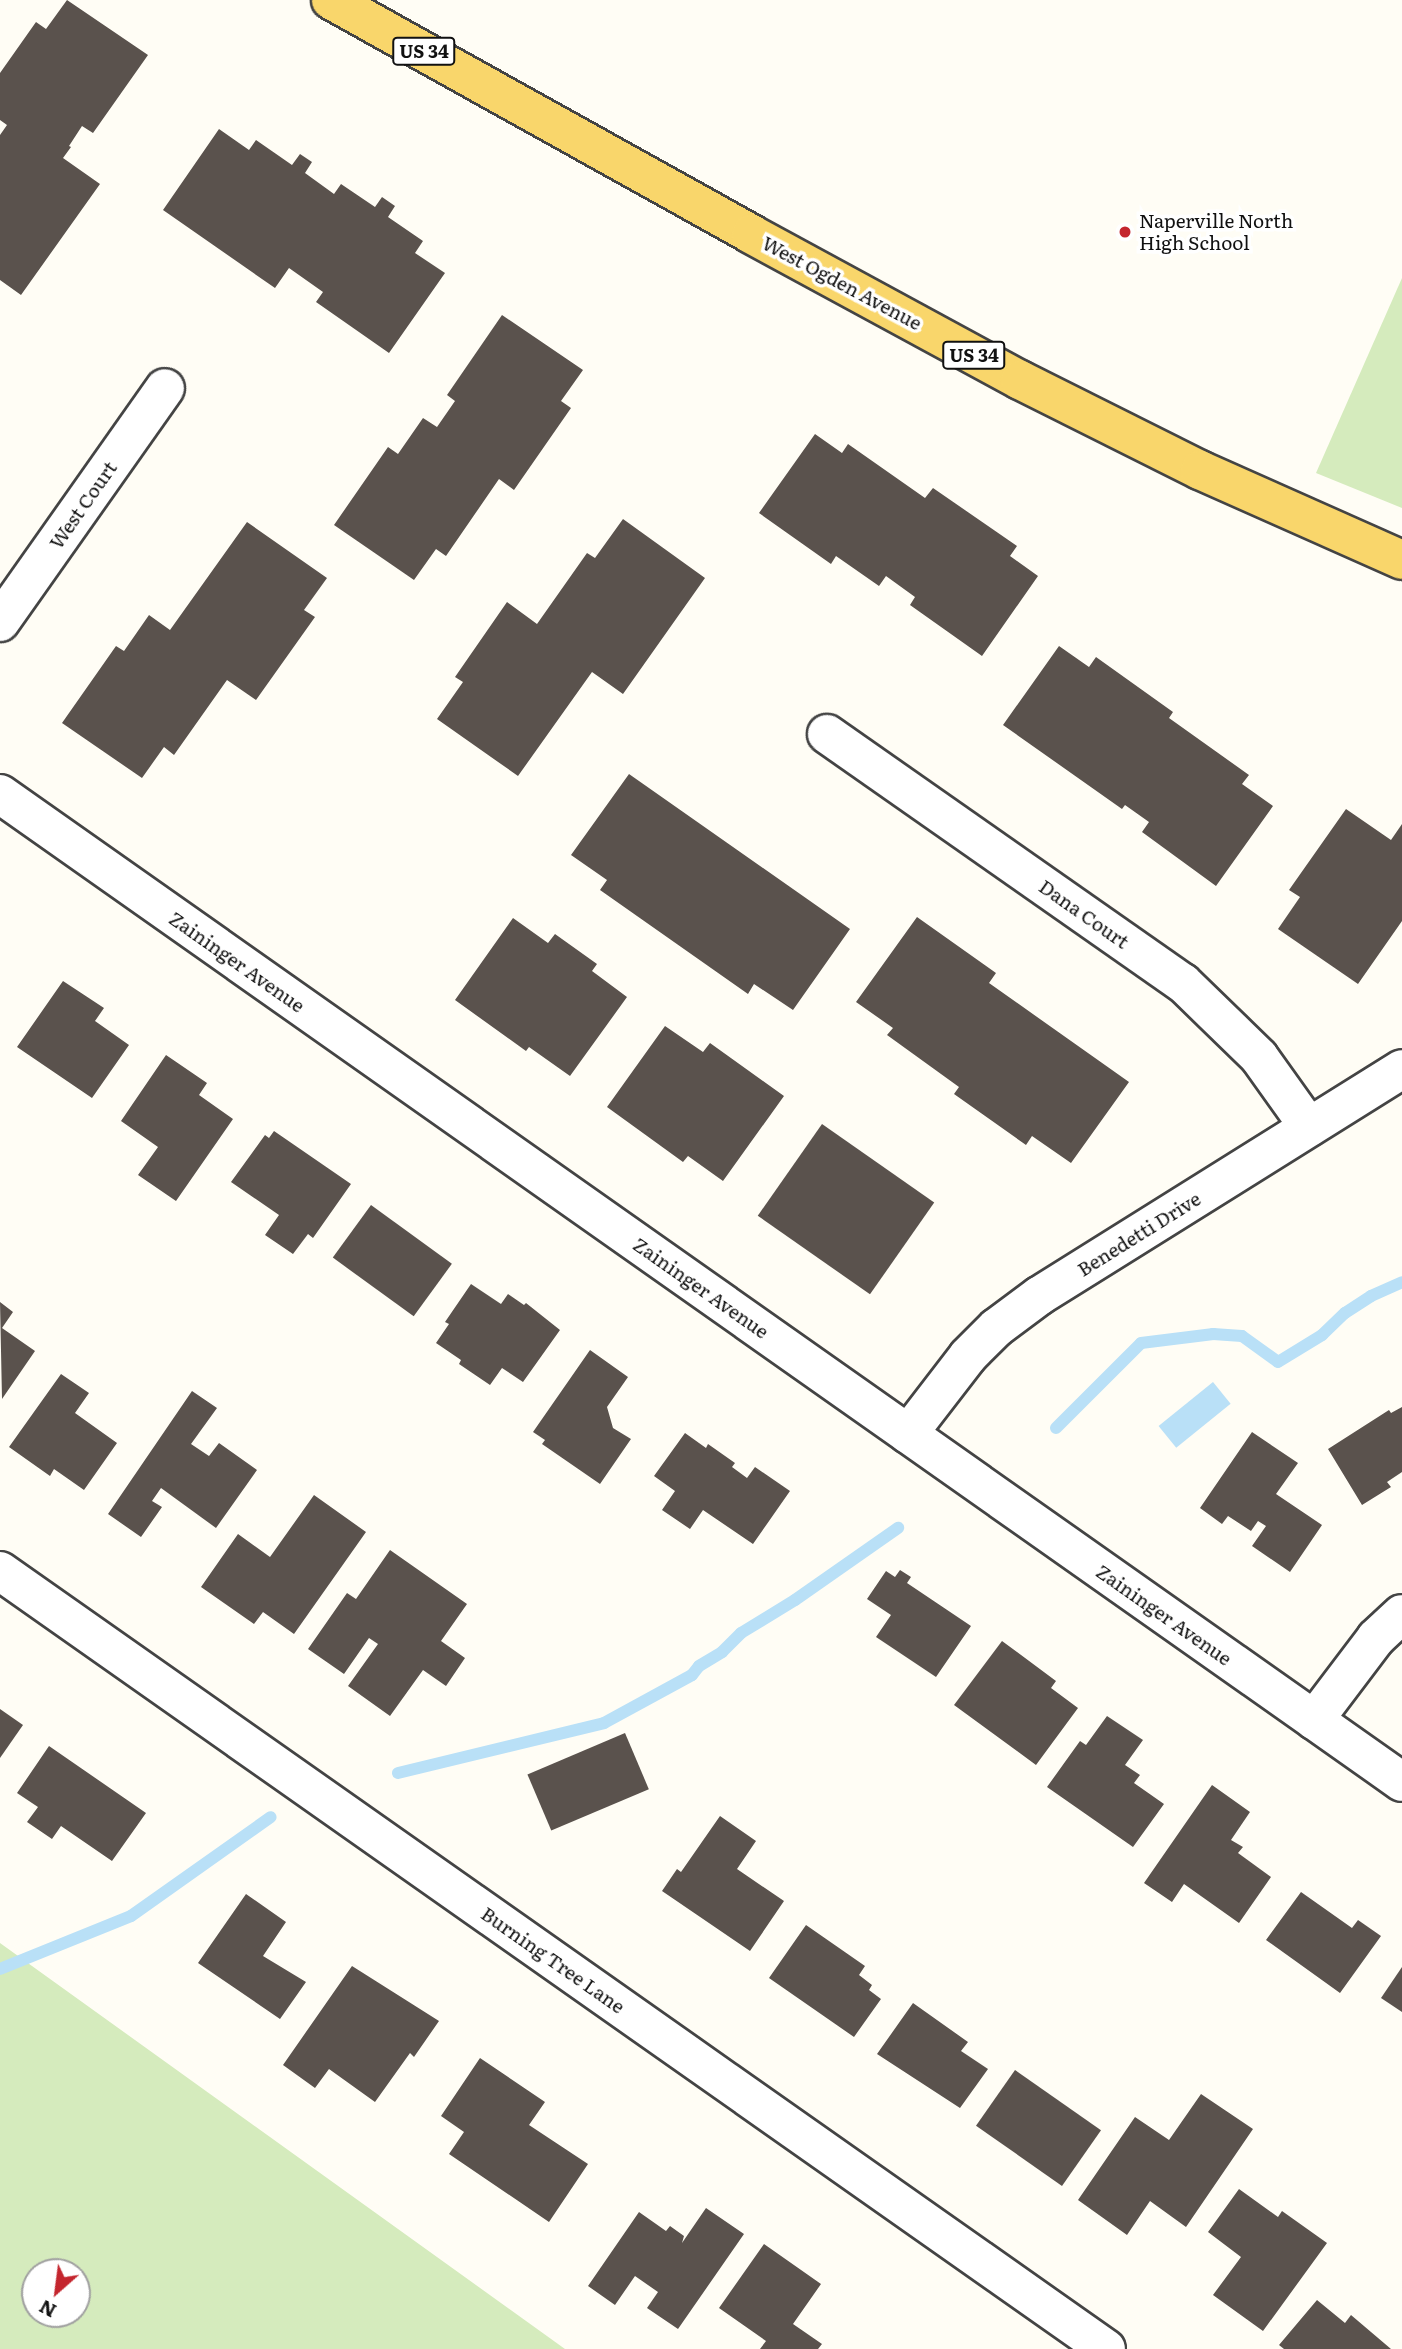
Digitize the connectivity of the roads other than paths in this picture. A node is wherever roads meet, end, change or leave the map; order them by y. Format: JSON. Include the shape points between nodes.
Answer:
{"nodes":[{"id":1,"x":331,"y":0,"type":"edge"},
{"id":2,"x":165,"y":388,"type":"dead end"},
{"id":3,"x":1402,"y":560,"type":"edge"},
{"id":4,"x":0,"y":622,"type":"edge"},
{"id":5,"x":827,"y":734,"type":"dead end"},
{"id":6,"x":0,"y":794,"type":"edge"},
{"id":7,"x":1402,"y":1069,"type":"edge"},
{"id":8,"x":1309,"y":1127,"type":"junction"},
{"id":9,"x":908,"y":1434,"type":"junction"},
{"id":10,"x":0,"y":1571,"type":"edge"},
{"id":11,"x":1402,"y":1614,"type":"edge"},
{"id":12,"x":1314,"y":1720,"type":"junction"},
{"id":13,"x":1402,"y":1782,"type":"edge"},
{"id":14,"x":1106,"y":2349,"type":"edge"}],
"edges":[{"from":1,"to":3,"type":"main road","name":"West Ogden Avenue","number":"US 34","via":[[1020,380],[1200,470]]},
{"from":2,"to":4,"type":"street","name":"West Court"},
{"from":5,"to":8,"type":"street","name":"Dana Court","via":[[1183,983],[1259,1057]]},
{"from":6,"to":9,"type":"street","name":"Zaininger Avenue"},
{"from":7,"to":8,"type":"street","name":"Benedetti Drive"},
{"from":8,"to":9,"type":"street","name":"Benedetti Drive","via":[[1039,1296],[996,1328],[968,1356]]},
{"from":9,"to":12,"type":"street","name":"Zaininger Avenue"},
{"from":10,"to":14,"type":"street","name":"Burning Tree Lane"},
{"from":11,"to":12,"type":"street","via":[[1376,1638]]},
{"from":12,"to":13,"type":"street","name":"Zaininger Avenue"}]}
